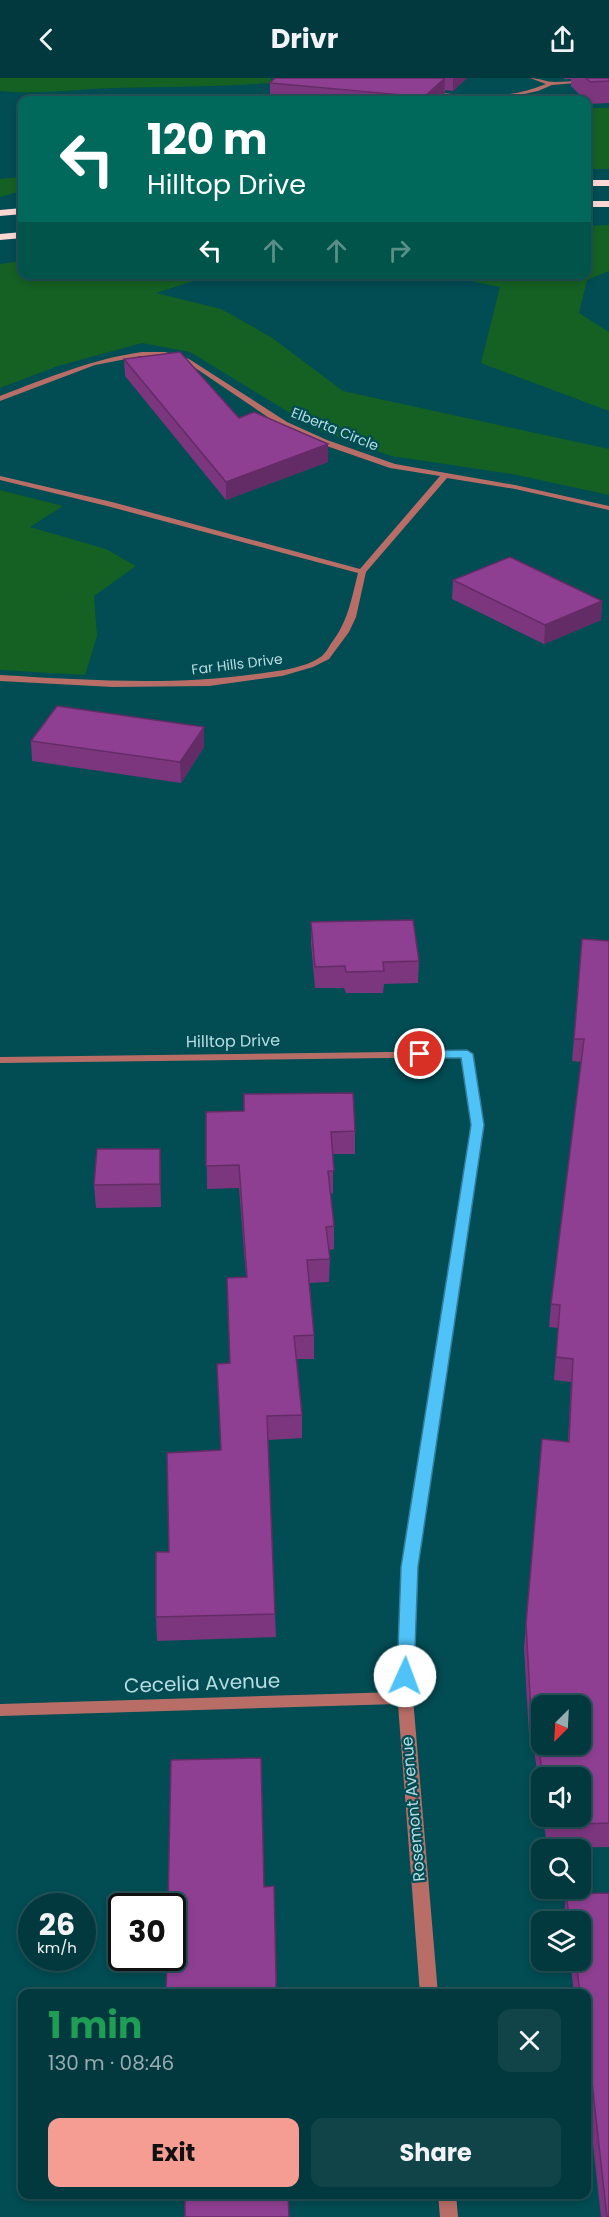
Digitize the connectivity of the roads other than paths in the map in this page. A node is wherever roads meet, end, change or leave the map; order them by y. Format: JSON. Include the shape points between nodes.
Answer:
{"nodes":[{"id":1,"x":532,"y":78,"type":"edge"},
{"id":2,"x":609,"y":78,"type":"edge"},
{"id":3,"x":551,"y":84,"type":"junction"},
{"id":4,"x":424,"y":93,"type":"edge"},
{"id":5,"x":472,"y":96,"type":"edge"},
{"id":6,"x":514,"y":96,"type":"edge"},
{"id":7,"x":591,"y":183,"type":"edge"},
{"id":8,"x":609,"y":183,"type":"edge"},
{"id":9,"x":591,"y":204,"type":"edge"},
{"id":10,"x":609,"y":204,"type":"edge"},
{"id":11,"x":18,"y":211,"type":"edge"},
{"id":12,"x":0,"y":213,"type":"edge"},
{"id":13,"x":18,"y":235,"type":"edge"},
{"id":14,"x":0,"y":237,"type":"edge"},
{"id":15,"x":0,"y":399,"type":"edge"},
{"id":16,"x":444,"y":476,"type":"junction"},
{"id":17,"x":0,"y":478,"type":"edge"},
{"id":18,"x":609,"y":508,"type":"edge"},
{"id":19,"x":362,"y":572,"type":"junction"},
{"id":20,"x":0,"y":678,"type":"edge"},
{"id":21,"x":467,"y":1054,"type":"joint"},
{"id":22,"x":0,"y":1060,"type":"edge"},
{"id":23,"x":405,"y":1698,"type":"junction"},
{"id":24,"x":0,"y":1710,"type":"edge"},
{"id":25,"x":429,"y":1989,"type":"edge"},
{"id":26,"x":447,"y":2199,"type":"edge"},
{"id":27,"x":449,"y":2217,"type":"edge"}],
"edges":[{"from":1,"to":3,"type":"street"},
{"from":2,"to":3,"type":"street"},
{"from":3,"to":6,"type":"street"},
{"from":4,"to":5,"type":"street"},
{"from":7,"to":8,"type":"highway"},
{"from":9,"to":10,"type":"highway"},
{"from":11,"to":12,"type":"highway"},
{"from":13,"to":14,"type":"highway"},
{"from":15,"to":16,"type":"street","name":"Elberta Circle","via":[[117,358],[151,353],[177,356],[304,433],[393,466]]},
{"from":16,"to":18,"type":"street","name":"Elberta Circle"},
{"from":16,"to":19,"type":"street","name":"Far Hills Drive"},
{"from":17,"to":19,"type":"street"},
{"from":19,"to":20,"type":"street","name":"Far Hills Drive","via":[[352,617],[326,657],[282,674],[209,683],[112,684]]},
{"from":21,"to":22,"type":"street","name":"Hilltop Drive"},
{"from":21,"to":23,"type":"street","name":"Rosemont Avenue","via":[[478,1125],[410,1567]]},
{"from":23,"to":24,"type":"street","name":"Cecelia Avenue"},
{"from":23,"to":25,"type":"street","name":"Rosemont Avenue"},
{"from":26,"to":27,"type":"street"}]}
